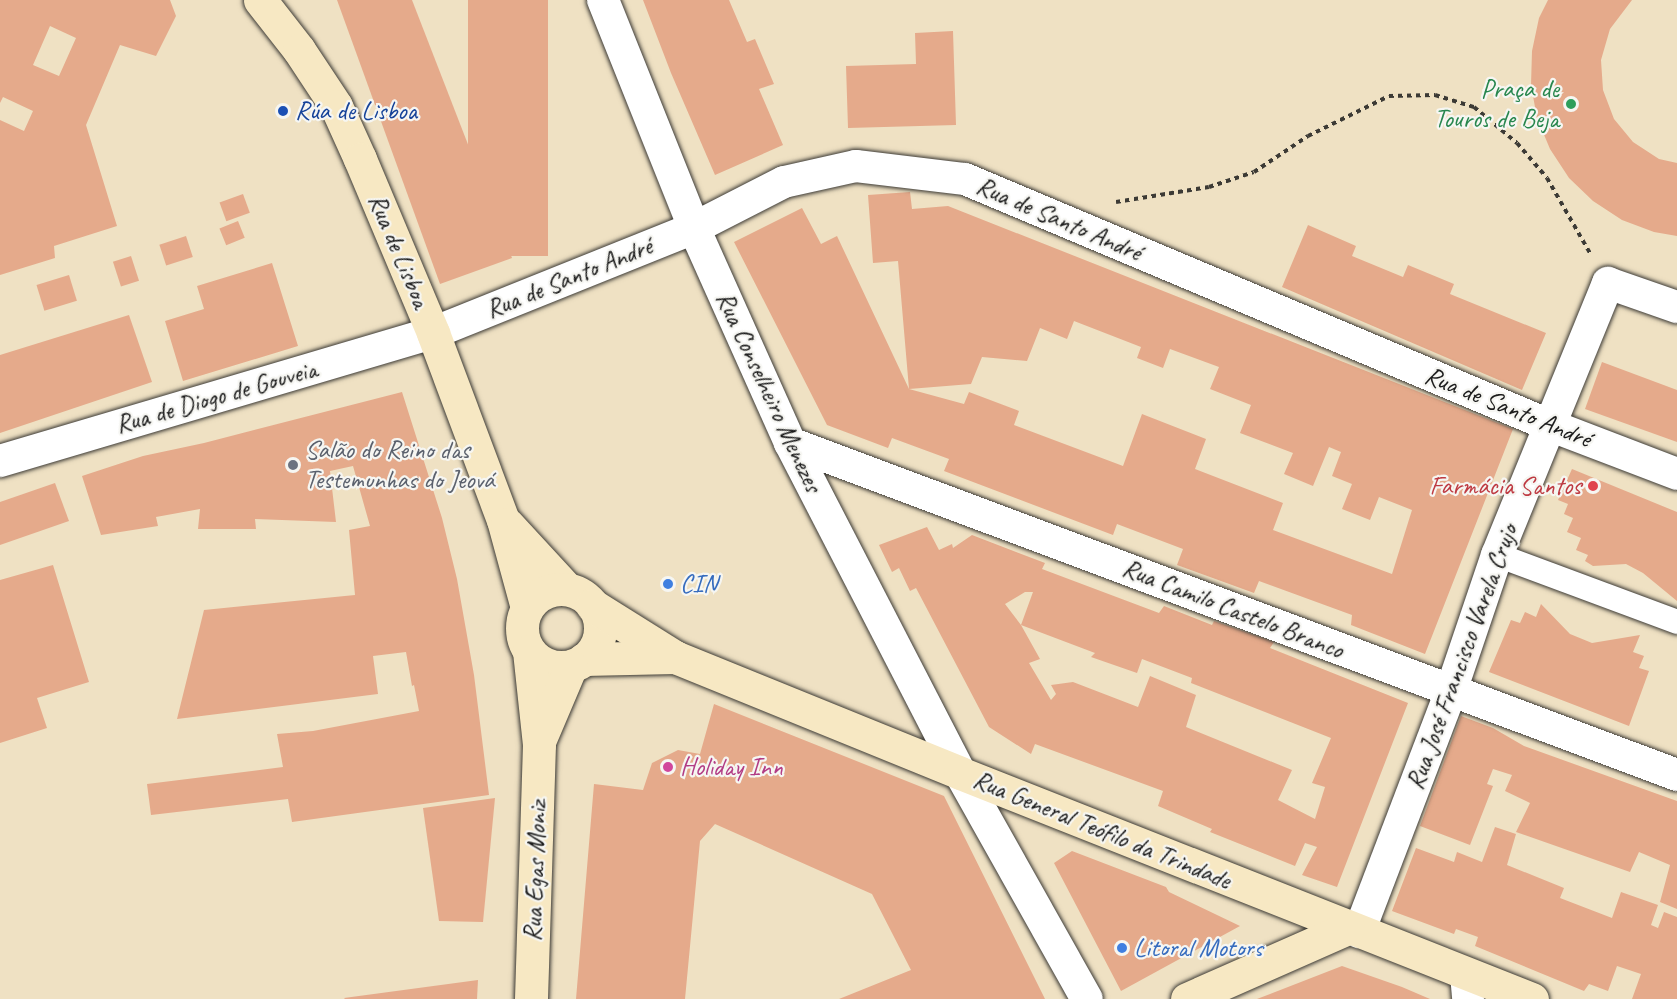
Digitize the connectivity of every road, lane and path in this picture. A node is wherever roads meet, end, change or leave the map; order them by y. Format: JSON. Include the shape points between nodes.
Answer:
{"nodes":[{"id":1,"x":260,"y":0,"type":"edge"},
{"id":2,"x":603,"y":0,"type":"edge"},
{"id":3,"x":1115,"y":202,"type":"dead end"},
{"id":4,"x":694,"y":228,"type":"junction"},
{"id":5,"x":1608,"y":284,"type":"junction"},
{"id":6,"x":1677,"y":307,"type":"edge"},
{"id":7,"x":433,"y":333,"type":"junction"},
{"id":8,"x":1549,"y":425,"type":"junction"},
{"id":9,"x":790,"y":443,"type":"junction"},
{"id":10,"x":0,"y":461,"type":"edge"},
{"id":11,"x":1677,"y":474,"type":"edge"},
{"id":12,"x":503,"y":520,"type":"junction"},
{"id":13,"x":1497,"y":555,"type":"junction"},
{"id":14,"x":580,"y":597,"type":"junction"},
{"id":15,"x":527,"y":608,"type":"junction"},
{"id":16,"x":1677,"y":622,"type":"edge"},
{"id":17,"x":529,"y":651,"type":"junction"},
{"id":18,"x":675,"y":657,"type":"junction"},
{"id":19,"x":578,"y":663,"type":"junction"},
{"id":20,"x":1452,"y":691,"type":"junction"},
{"id":21,"x":539,"y":744,"type":"junction"},
{"id":22,"x":960,"y":773,"type":"junction"},
{"id":23,"x":1677,"y":775,"type":"edge"},
{"id":24,"x":1354,"y":930,"type":"junction"},
{"id":25,"x":1467,"y":986,"type":"edge"},
{"id":26,"x":531,"y":999,"type":"edge"},
{"id":27,"x":1088,"y":999,"type":"edge"},
{"id":28,"x":1187,"y":999,"type":"edge"},
{"id":29,"x":1532,"y":999,"type":"edge"}],
"edges":[{"from":1,"to":7,"type":"main road","name":"Rua de Lisboa","via":[[336,106]]},
{"from":2,"to":4,"type":"street","name":"Rua Conselheiro Menezes"},
{"from":3,"to":5,"type":"path","via":[[1209,187],[1254,172],[1308,136],[1389,96],[1435,95],[1474,107],[1518,143],[1547,178]]},
{"from":4,"to":7,"type":"street","name":"Rua de Santo André"},
{"from":4,"to":8,"type":"street","name":"Rua de Santo André","via":[[784,182],[856,166],[965,179]]},
{"from":4,"to":9,"type":"street","name":"Rua Conselheiro Menezes"},
{"from":5,"to":6,"type":"street"},
{"from":5,"to":8,"type":"street","name":"Rua José Francisco Varela Crujo"},
{"from":7,"to":10,"type":"street","name":"Rua de Diogo de Gouveia"},
{"from":7,"to":12,"type":"main road","name":"Rua de Lisboa"},
{"from":8,"to":11,"type":"street","name":"Rua de Santo André"},
{"from":8,"to":13,"type":"street","name":"Rua José Francisco Varela Crujo"},
{"from":9,"to":20,"type":"street","name":"Rua Camilo Castelo Branco"},
{"from":9,"to":22,"type":"street","name":"Rua Conselheiro Menezes"},
{"from":12,"to":14,"type":"main road","name":"Rua de Lisboa"},
{"from":12,"to":15,"type":"main road","name":"Rua de Lisboa"},
{"from":13,"to":16,"type":"street"},
{"from":13,"to":20,"type":"street","name":"Rua José Francisco Varela Crujo"},
{"from":14,"to":15,"type":"main road","via":[[551,590]]},
{"from":14,"to":18,"type":"main road","name":"Rua General Teófilo da Trindade"},
{"from":14,"to":19,"type":"main road","via":[[599,618],[600,634],[595,648]]},
{"from":15,"to":17,"type":"main road","via":[[522,622]]},
{"from":17,"to":19,"type":"main road","via":[[541,662],[555,666]]},
{"from":17,"to":21,"type":"main road","name":"Rua Egas Moniz"},
{"from":18,"to":19,"type":"main road","name":"Rua General Teófilo da Trindade"},
{"from":18,"to":22,"type":"main road","name":"Rua General Teófilo da Trindade"},
{"from":19,"to":21,"type":"main road","name":"Rua Egas Moniz"},
{"from":20,"to":23,"type":"street","name":"Rua Camilo Castelo Branco"},
{"from":20,"to":24,"type":"street","name":"Rua José Francisco Varela Crujo"},
{"from":21,"to":26,"type":"main road","name":"Rua Egas Moniz"},
{"from":22,"to":24,"type":"main road","name":"Rua General Teófilo da Trindade"},
{"from":22,"to":27,"type":"street","name":"Rua Conselheiro Menezes"},
{"from":24,"to":25,"type":"main road","name":"Rua General Teófilo da Trindade"},
{"from":24,"to":28,"type":"main road"},
{"from":25,"to":29,"type":"main road","name":"Rua General Teófilo da Trindade"}]}
